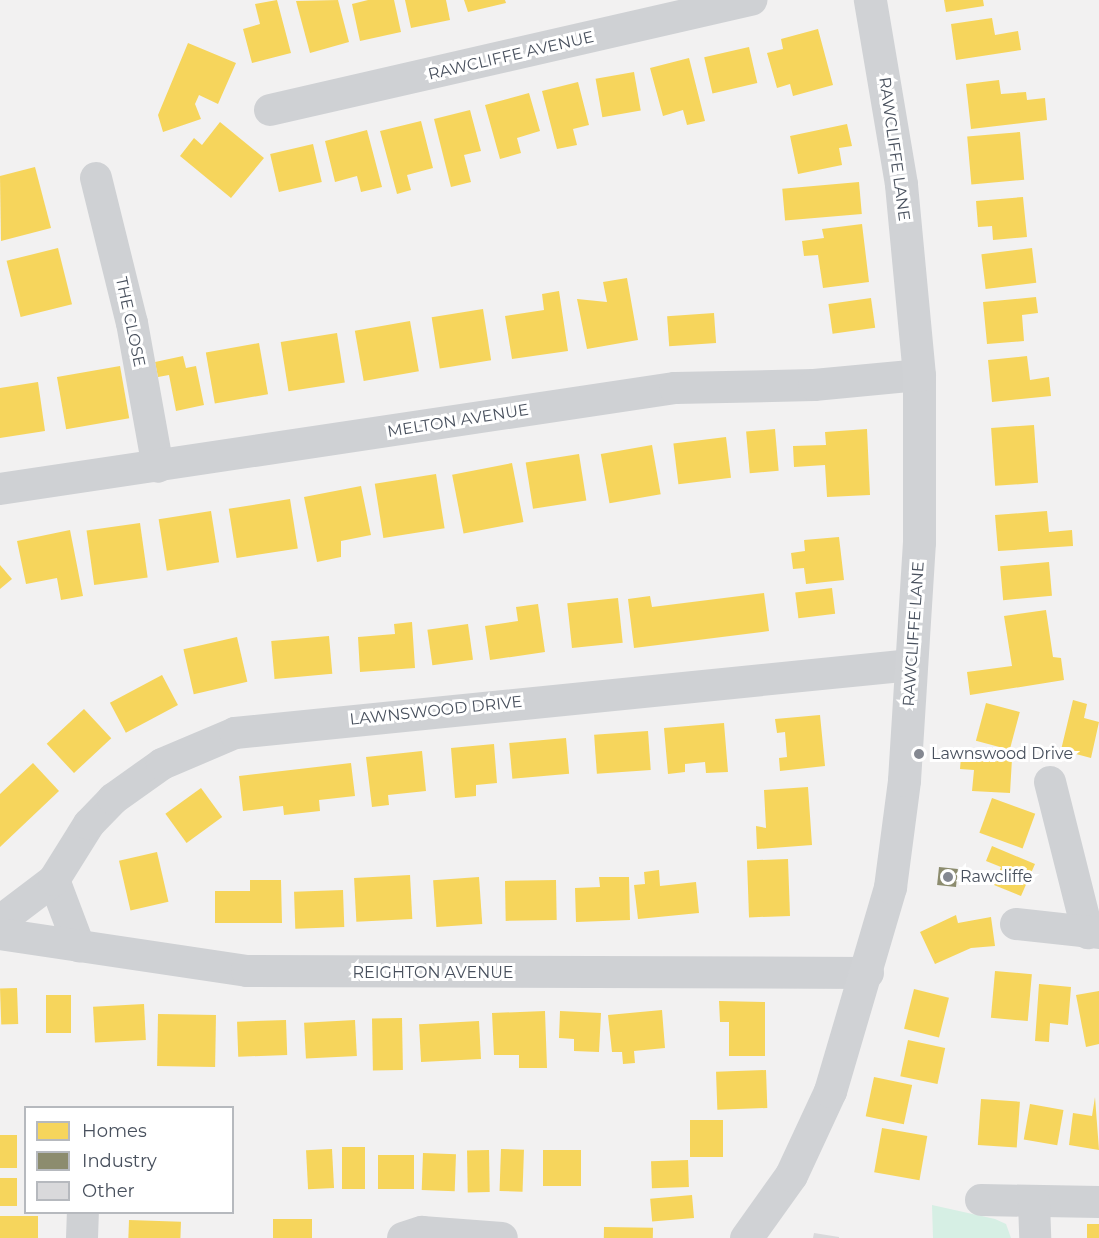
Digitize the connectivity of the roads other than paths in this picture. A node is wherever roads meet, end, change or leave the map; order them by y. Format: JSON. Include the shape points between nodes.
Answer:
{"nodes":[{"id":1,"x":752,"y":0,"type":"edge"},
{"id":2,"x":870,"y":0,"type":"edge"},
{"id":3,"x":270,"y":110,"type":"dead end"},
{"id":4,"x":96,"y":178,"type":"dead end"},
{"id":5,"x":919,"y":375,"type":"junction"},
{"id":6,"x":158,"y":467,"type":"junction"},
{"id":7,"x":0,"y":489,"type":"edge"},
{"id":8,"x":912,"y":664,"type":"junction"},
{"id":9,"x":1050,"y":782,"type":"dead end"},
{"id":10,"x":54,"y":880,"type":"junction"},
{"id":11,"x":0,"y":921,"type":"edge"},
{"id":12,"x":1016,"y":924,"type":"dead end"},
{"id":13,"x":1093,"y":933,"type":"edge"},
{"id":14,"x":0,"y":934,"type":"edge"},
{"id":15,"x":79,"y":946,"type":"junction"},
{"id":16,"x":868,"y":973,"type":"junction"},
{"id":17,"x":981,"y":1200,"type":"dead end"},
{"id":18,"x":1034,"y":1202,"type":"junction"},
{"id":19,"x":1099,"y":1202,"type":"edge"},
{"id":20,"x":83,"y":1214,"type":"edge"},
{"id":21,"x":82,"y":1238,"type":"edge"},
{"id":22,"x":403,"y":1238,"type":"edge"},
{"id":23,"x":501,"y":1238,"type":"edge"},
{"id":24,"x":746,"y":1238,"type":"edge"},
{"id":25,"x":1035,"y":1238,"type":"edge"}],
"edges":[{"from":1,"to":3,"type":"street","name":"RAWCLIFFE AVENUE"},
{"from":2,"to":5,"type":"street","name":"RAWCLIFFE LANE","via":[[901,184]]},
{"from":4,"to":6,"type":"street","name":"THE CLOSE","via":[[132,322]]},
{"from":5,"to":6,"type":"street","name":"MELTON AVENUE","via":[[814,385],[675,388]]},
{"from":5,"to":8,"type":"street","name":"RAWCLIFFE LANE","via":[[920,542]]},
{"from":6,"to":7,"type":"street","name":"MELTON AVENUE"},
{"from":8,"to":10,"type":"street","name":"LAWNSWOOD DRIVE","via":[[235,733],[162,764],[113,800],[88,825]]},
{"from":8,"to":16,"type":"street","name":"RAWCLIFFE LANE","via":[[890,887]]},
{"from":9,"to":13,"type":"street","via":[[1072,813]]},
{"from":10,"to":11,"type":"street","name":"LAWNSWOOD DRIVE"},
{"from":10,"to":15,"type":"street"},
{"from":12,"to":13,"type":"street"},
{"from":14,"to":15,"type":"street","name":"REIGHTON AVENUE"},
{"from":15,"to":16,"type":"street","name":"REIGHTON AVENUE","via":[[247,971]]},
{"from":16,"to":24,"type":"street","name":"RAWCLIFFE LANE","via":[[813,1135]]},
{"from":17,"to":18,"type":"street"},
{"from":18,"to":19,"type":"street"},
{"from":18,"to":25,"type":"street"},
{"from":20,"to":21,"type":"street"},
{"from":22,"to":23,"type":"street","via":[[422,1232]]}]}
